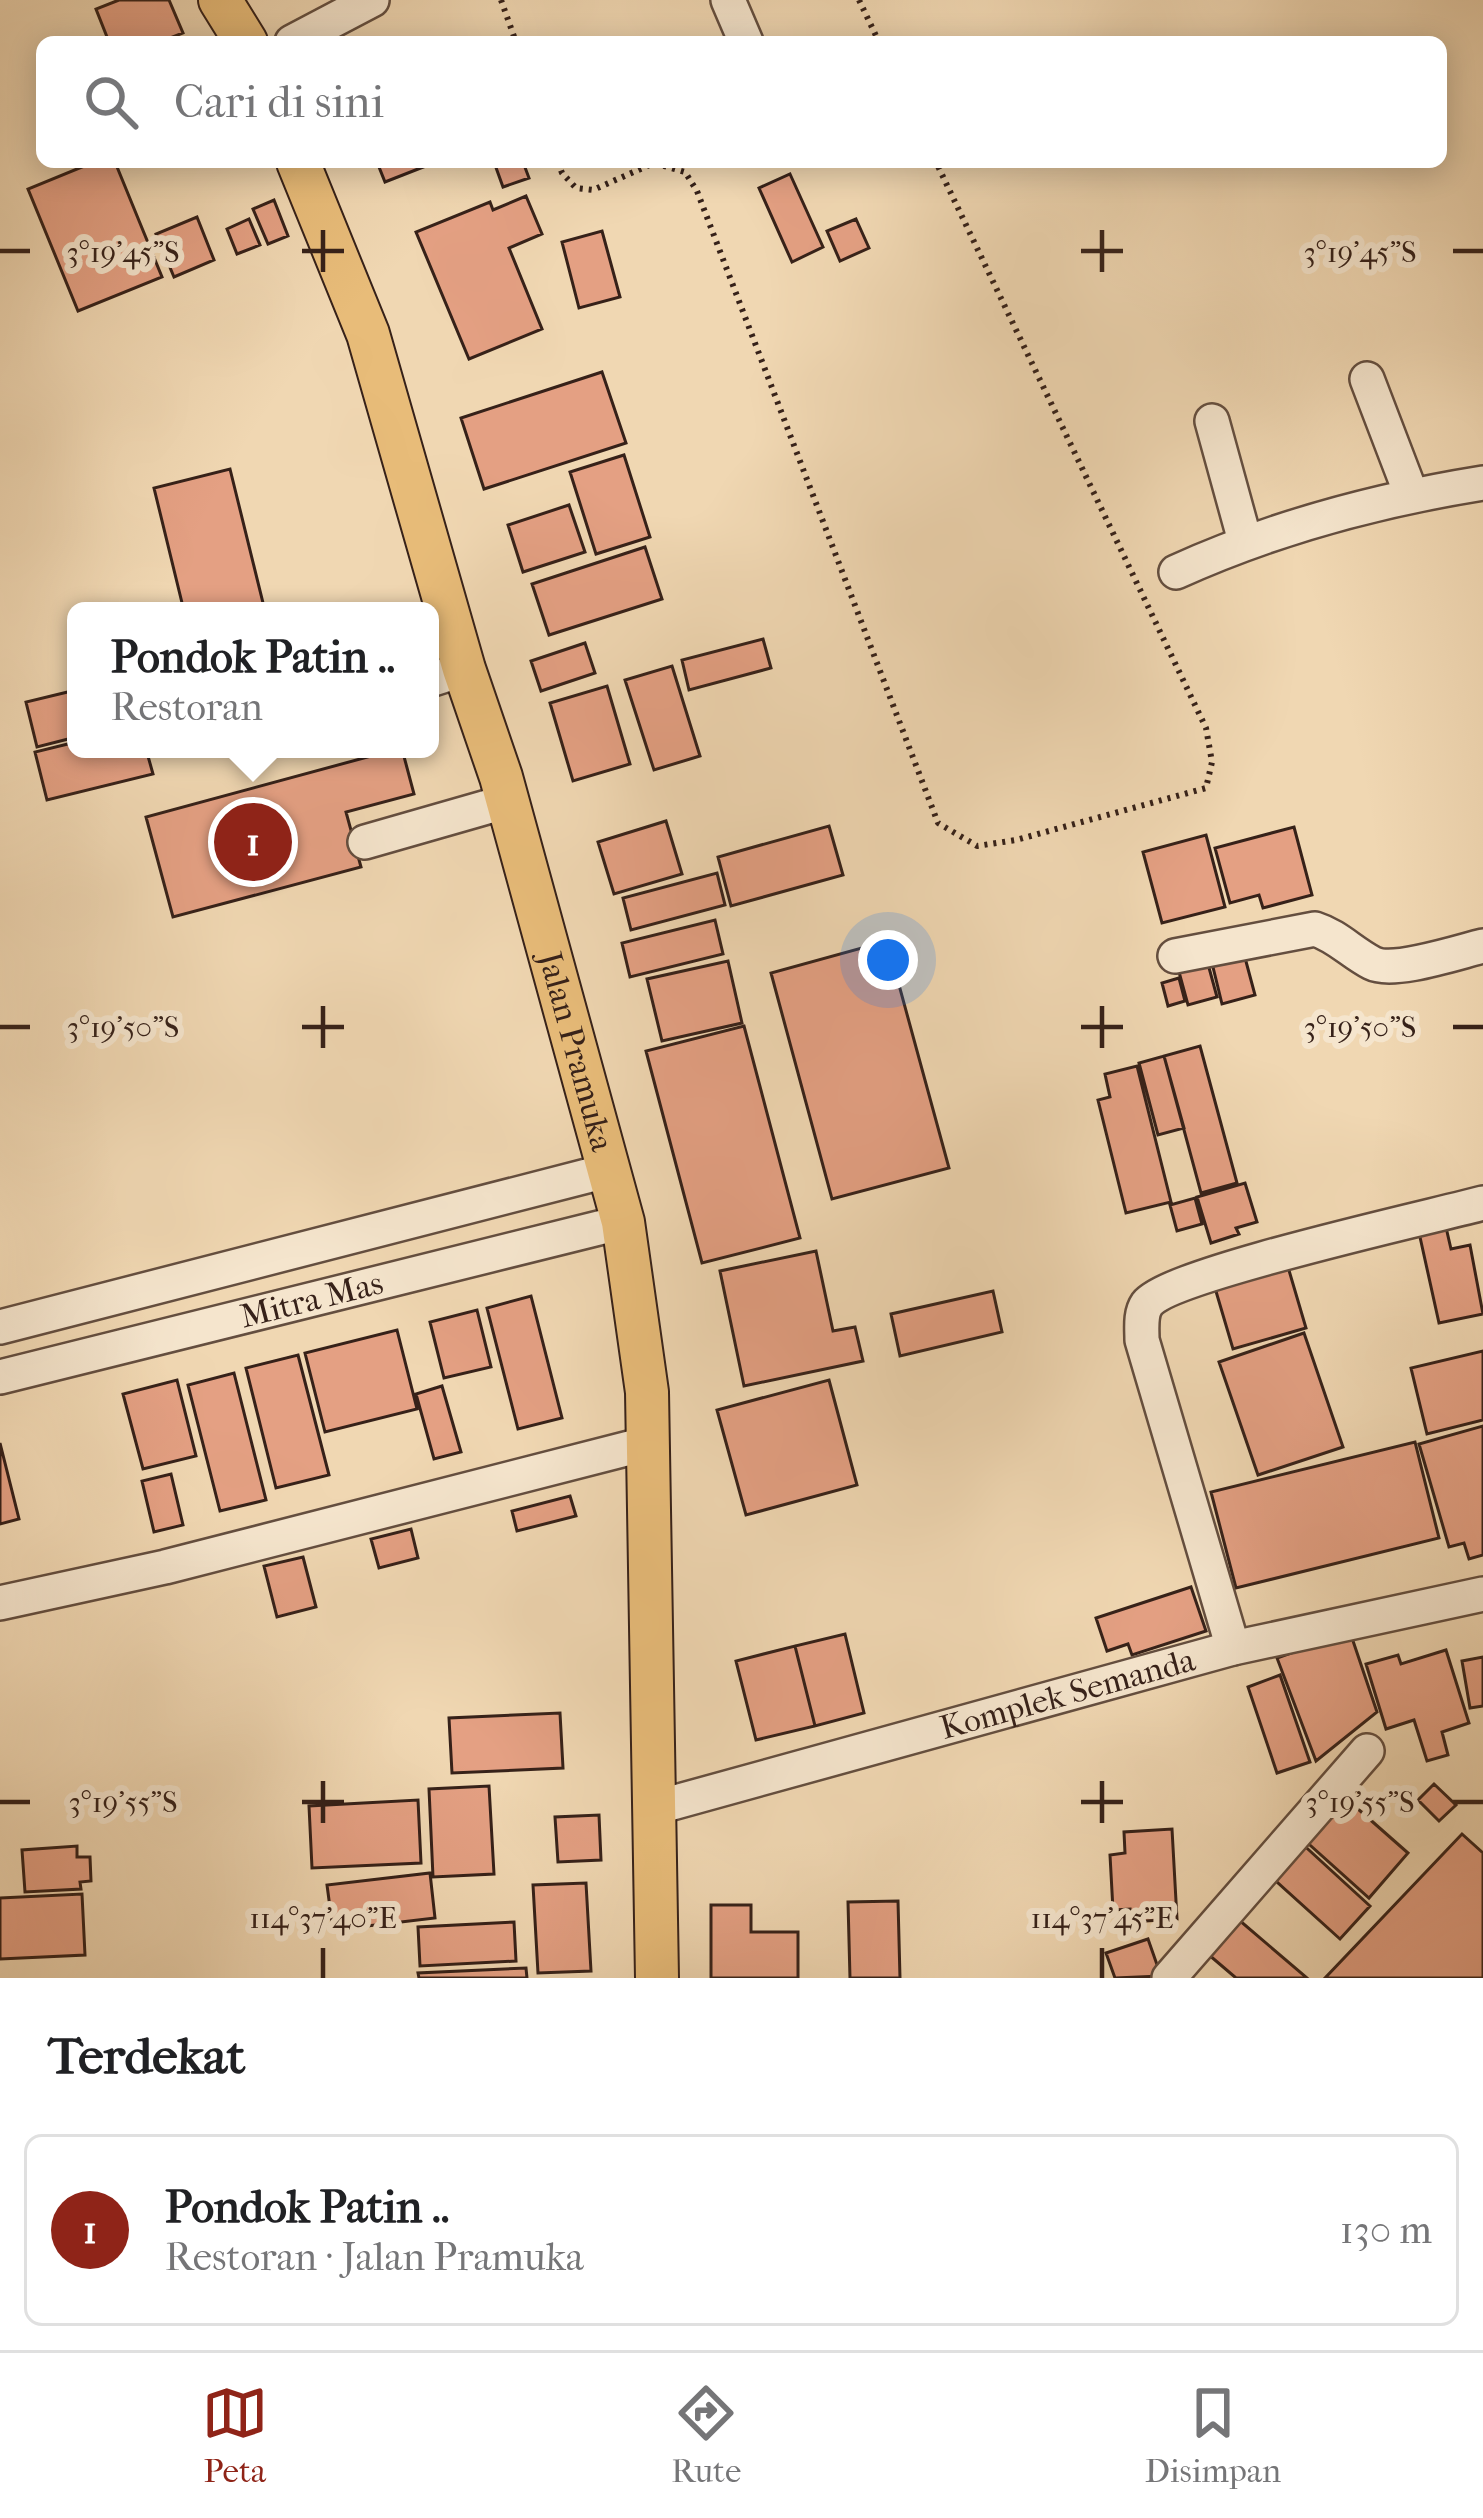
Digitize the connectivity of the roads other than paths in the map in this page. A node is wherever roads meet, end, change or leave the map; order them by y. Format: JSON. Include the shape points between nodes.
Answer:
{"nodes":[{"id":1,"x":220,"y":0,"type":"edge"},
{"id":2,"x":372,"y":0,"type":"edge"},
{"id":3,"x":728,"y":0,"type":"edge"},
{"id":4,"x":241,"y":36,"type":"edge"},
{"id":5,"x":303,"y":36,"type":"edge"},
{"id":6,"x":743,"y":36,"type":"edge"},
{"id":7,"x":300,"y":168,"type":"edge"},
{"id":8,"x":1367,"y":379,"type":"dead end"},
{"id":9,"x":1212,"y":421,"type":"dead end"},
{"id":10,"x":1483,"y":483,"type":"edge"},
{"id":11,"x":1412,"y":494,"type":"junction"},
{"id":12,"x":1245,"y":541,"type":"junction"},
{"id":13,"x":1176,"y":572,"type":"dead end"},
{"id":14,"x":430,"y":602,"type":"edge"},
{"id":15,"x":439,"y":640,"type":"edge"},
{"id":16,"x":447,"y":674,"type":"edge"},
{"id":17,"x":508,"y":801,"type":"junction"},
{"id":18,"x":365,"y":842,"type":"dead end"},
{"id":19,"x":1483,"y":946,"type":"edge"},
{"id":20,"x":1175,"y":956,"type":"dead end"},
{"id":21,"x":610,"y":1170,"type":"junction"},
{"id":22,"x":1483,"y":1203,"type":"edge"},
{"id":23,"x":623,"y":1222,"type":"junction"},
{"id":24,"x":8,"y":1325,"type":"edge"},
{"id":25,"x":14,"y":1374,"type":"edge"},
{"id":26,"x":649,"y":1443,"type":"junction"},
{"id":27,"x":1483,"y":1594,"type":"edge"},
{"id":28,"x":0,"y":1603,"type":"edge"},
{"id":29,"x":1233,"y":1648,"type":"junction"},
{"id":30,"x":1366,"y":1751,"type":"dead end"},
{"id":31,"x":653,"y":1808,"type":"junction"},
{"id":32,"x":657,"y":1978,"type":"edge"},
{"id":33,"x":1169,"y":1978,"type":"edge"}],
"edges":[{"from":1,"to":4,"type":"main road"},
{"from":2,"to":5,"type":"street"},
{"from":3,"to":6,"type":"street"},
{"from":7,"to":14,"type":"main road","name":"Jalan Pramuka","via":[[368,334]]},
{"from":8,"to":11,"type":"street"},
{"from":9,"to":12,"type":"street"},
{"from":10,"to":11,"type":"street"},
{"from":11,"to":12,"type":"street"},
{"from":12,"to":13,"type":"street"},
{"from":15,"to":16,"type":"main road","name":"Jalan Pramuka"},
{"from":16,"to":17,"type":"main road","name":"Jalan Pramuka"},
{"from":17,"to":18,"type":"street"},
{"from":17,"to":21,"type":"main road","name":"Jalan Pramuka"},
{"from":19,"to":20,"type":"street","via":[[1376,965],[1315,928]]},
{"from":21,"to":23,"type":"main road","name":"Jalan Pramuka"},
{"from":21,"to":24,"type":"street","name":"Mitra Mas"},
{"from":22,"to":29,"type":"street","via":[[1216,1272],[1168,1288],[1143,1310],[1142,1340]]},
{"from":23,"to":25,"type":"street","name":"Mitra Mas"},
{"from":23,"to":26,"type":"main road","name":"Jalan Pramuka"},
{"from":24,"to":25,"type":"street"},
{"from":26,"to":28,"type":"street"},
{"from":26,"to":31,"type":"main road","name":"Jalan Pramuka"},
{"from":27,"to":29,"type":"street","name":"Komplek Semanda"},
{"from":29,"to":31,"type":"street","name":"Komplek Semanda"},
{"from":30,"to":33,"type":"street"},
{"from":31,"to":32,"type":"main road","name":"Jalan Pramuka"}]}
